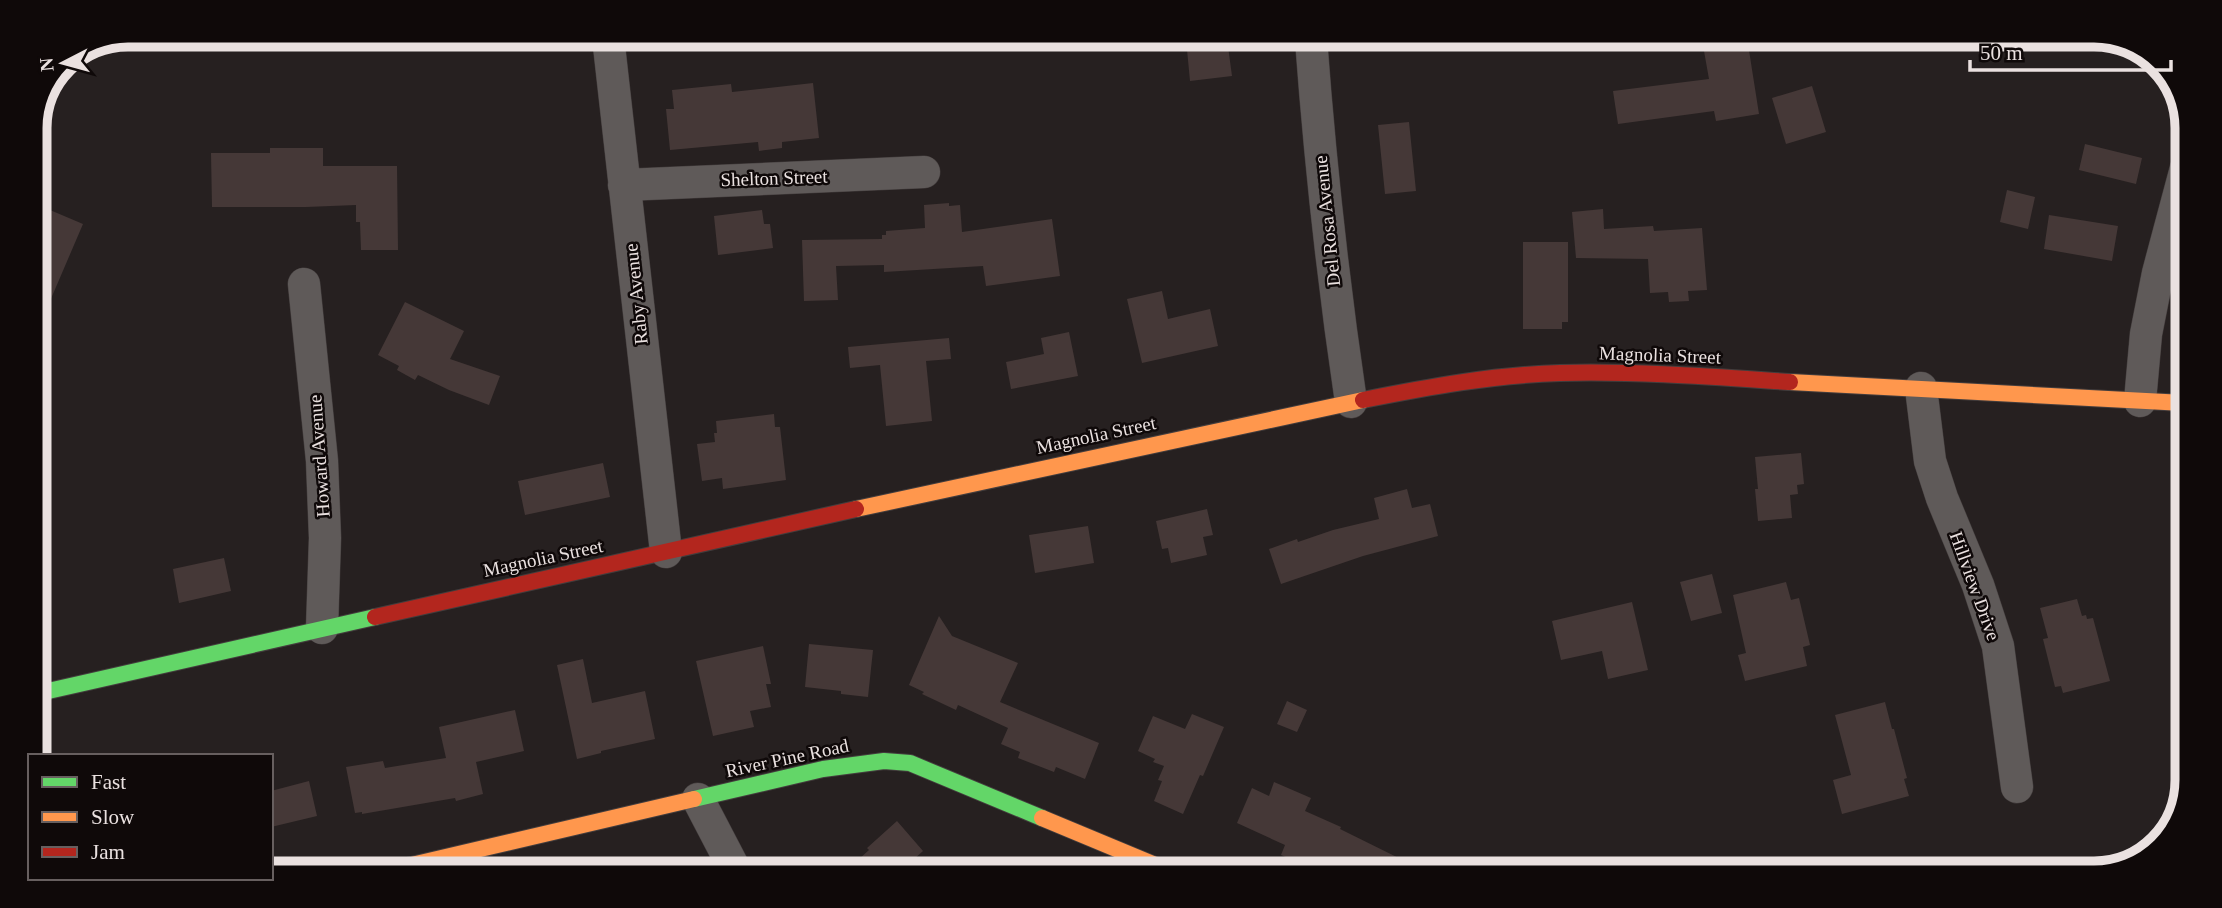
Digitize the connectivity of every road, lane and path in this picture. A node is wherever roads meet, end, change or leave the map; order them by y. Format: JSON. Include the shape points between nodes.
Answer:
{"nodes":[{"id":1,"x":609,"y":47,"type":"edge"},
{"id":2,"x":1312,"y":47,"type":"edge"},
{"id":3,"x":924,"y":172,"type":"dead end"},
{"id":4,"x":624,"y":185,"type":"junction"},
{"id":5,"x":2175,"y":209,"type":"edge"},
{"id":6,"x":304,"y":284,"type":"dead end"},
{"id":7,"x":1921,"y":388,"type":"junction"},
{"id":8,"x":2140,"y":401,"type":"junction"},
{"id":9,"x":1351,"y":402,"type":"junction"},
{"id":10,"x":2175,"y":403,"type":"edge"},
{"id":11,"x":666,"y":552,"type":"junction"},
{"id":12,"x":322,"y":628,"type":"junction"},
{"id":13,"x":47,"y":691,"type":"edge"},
{"id":14,"x":2017,"y":787,"type":"dead end"},
{"id":15,"x":698,"y":799,"type":"junction"},
{"id":16,"x":429,"y":861,"type":"edge"},
{"id":17,"x":730,"y":861,"type":"edge"},
{"id":18,"x":1145,"y":861,"type":"edge"}],
"edges":[{"from":1,"to":4,"type":"street","name":"Raby Avenue"},
{"from":2,"to":9,"type":"street","name":"Del Rosa Avenue","via":[[1333,282]]},
{"from":3,"to":4,"type":"street","name":"Shelton Street"},
{"from":4,"to":11,"type":"street","name":"Raby Avenue"},
{"from":5,"to":8,"type":"street","via":[[2146,334]]},
{"from":6,"to":12,"type":"street","name":"Howard Avenue","via":[[322,461]]},
{"from":7,"to":8,"type":"street","name":"Magnolia Street"},
{"from":7,"to":9,"type":"street","name":"Magnolia Street","via":[[1559,373],[1468,380]]},
{"from":7,"to":14,"type":"street","name":"Hillview Drive","via":[[1930,461],[1998,646]]},
{"from":8,"to":10,"type":"street","name":"Magnolia Street"},
{"from":9,"to":11,"type":"street","name":"Magnolia Street"},
{"from":11,"to":12,"type":"street","name":"Magnolia Street"},
{"from":12,"to":13,"type":"street","name":"Magnolia Street"},
{"from":15,"to":16,"type":"street","name":"River Pine Road"},
{"from":15,"to":17,"type":"street"},
{"from":15,"to":18,"type":"street","name":"River Pine Road","via":[[823,769],[884,761],[910,763]]}]}
